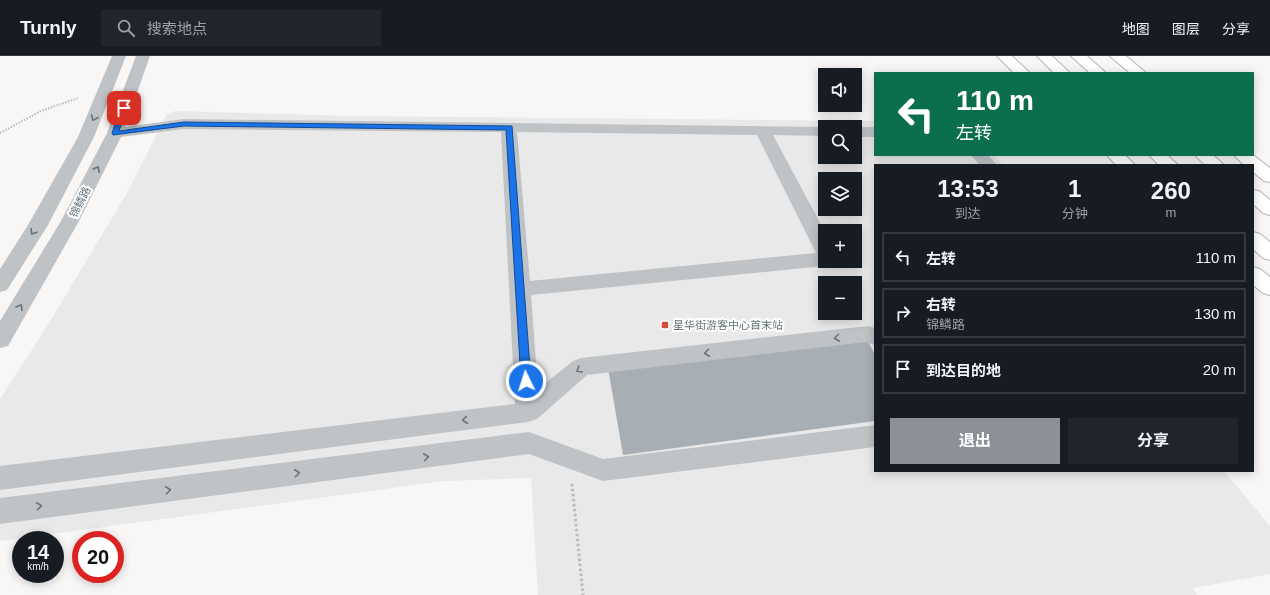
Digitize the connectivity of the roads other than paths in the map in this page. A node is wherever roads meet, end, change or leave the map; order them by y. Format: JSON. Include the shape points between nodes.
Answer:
{"nodes":[{"id":1,"x":119,"y":56,"type":"edge"},
{"id":2,"x":143,"y":56,"type":"edge"},
{"id":3,"x":1004,"y":56,"type":"edge"},
{"id":4,"x":1044,"y":56,"type":"edge"},
{"id":5,"x":1078,"y":56,"type":"edge"},
{"id":6,"x":1117,"y":56,"type":"edge"},
{"id":7,"x":1022,"y":72,"type":"edge"},
{"id":8,"x":1062,"y":72,"type":"edge"},
{"id":9,"x":1098,"y":72,"type":"edge"},
{"id":10,"x":1138,"y":72,"type":"edge"},
{"id":11,"x":510,"y":128,"type":"junction"},
{"id":12,"x":763,"y":131,"type":"junction"},
{"id":13,"x":818,"y":131,"type":"edge"},
{"id":14,"x":862,"y":132,"type":"edge"},
{"id":15,"x":874,"y":132,"type":"edge"},
{"id":16,"x":115,"y":133,"type":"junction"},
{"id":17,"x":980,"y":156,"type":"edge"},
{"id":18,"x":1116,"y":156,"type":"edge"},
{"id":19,"x":1158,"y":156,"type":"edge"},
{"id":20,"x":1203,"y":156,"type":"edge"},
{"id":21,"x":1243,"y":156,"type":"edge"},
{"id":22,"x":987,"y":164,"type":"edge"},
{"id":23,"x":1125,"y":164,"type":"edge"},
{"id":24,"x":1168,"y":164,"type":"edge"},
{"id":25,"x":1214,"y":164,"type":"edge"},
{"id":26,"x":1253,"y":164,"type":"edge"},
{"id":27,"x":1254,"y":164,"type":"edge"},
{"id":28,"x":1270,"y":177,"type":"edge"},
{"id":29,"x":1254,"y":196,"type":"edge"},
{"id":30,"x":1270,"y":209,"type":"edge"},
{"id":31,"x":818,"y":237,"type":"edge"},
{"id":32,"x":1254,"y":239,"type":"edge"},
{"id":33,"x":1270,"y":253,"type":"edge"},
{"id":34,"x":818,"y":260,"type":"edge"},
{"id":35,"x":1254,"y":275,"type":"edge"},
{"id":36,"x":0,"y":285,"type":"edge"},
{"id":37,"x":520,"y":288,"type":"junction"},
{"id":38,"x":1270,"y":288,"type":"edge"},
{"id":39,"x":874,"y":336,"type":"edge"},
{"id":40,"x":0,"y":340,"type":"edge"},
{"id":41,"x":528,"y":412,"type":"junction"},
{"id":42,"x":874,"y":436,"type":"edge"},
{"id":43,"x":0,"y":478,"type":"edge"},
{"id":44,"x":0,"y":511,"type":"edge"}],
"edges":[{"from":1,"to":36,"type":"street","one_way":true,"via":[[86,137],[38,225]]},
{"from":2,"to":16,"type":"street","name":"锦鳞路"},
{"from":3,"to":7,"type":"main road"},
{"from":4,"to":8,"type":"main road"},
{"from":5,"to":9,"type":"main road"},
{"from":6,"to":10,"type":"main road"},
{"from":11,"to":12,"type":"street"},
{"from":11,"to":16,"type":"street","via":[[184,124]]},
{"from":11,"to":37,"type":"street"},
{"from":12,"to":13,"type":"street"},
{"from":12,"to":31,"type":"street"},
{"from":14,"to":15,"type":"street"},
{"from":40,"to":16,"type":"street","name":"锦鳞路","one_way":true,"via":[[70,221]]},
{"from":17,"to":22,"type":"street"},
{"from":18,"to":23,"type":"main road"},
{"from":19,"to":24,"type":"main road"},
{"from":20,"to":25,"type":"main road"},
{"from":21,"to":26,"type":"main road"},
{"from":27,"to":28,"type":"main road"},
{"from":29,"to":30,"type":"main road"},
{"from":32,"to":33,"type":"main road"},
{"from":34,"to":37,"type":"street"},
{"from":35,"to":38,"type":"main road"},
{"from":37,"to":41,"type":"street"},
{"from":39,"to":41,"type":"street","one_way":true,"via":[[868,334],[581,367]]},
{"from":41,"to":43,"type":"street","one_way":true},
{"from":44,"to":42,"type":"street","one_way":true,"via":[[529,443],[603,470]]}]}
